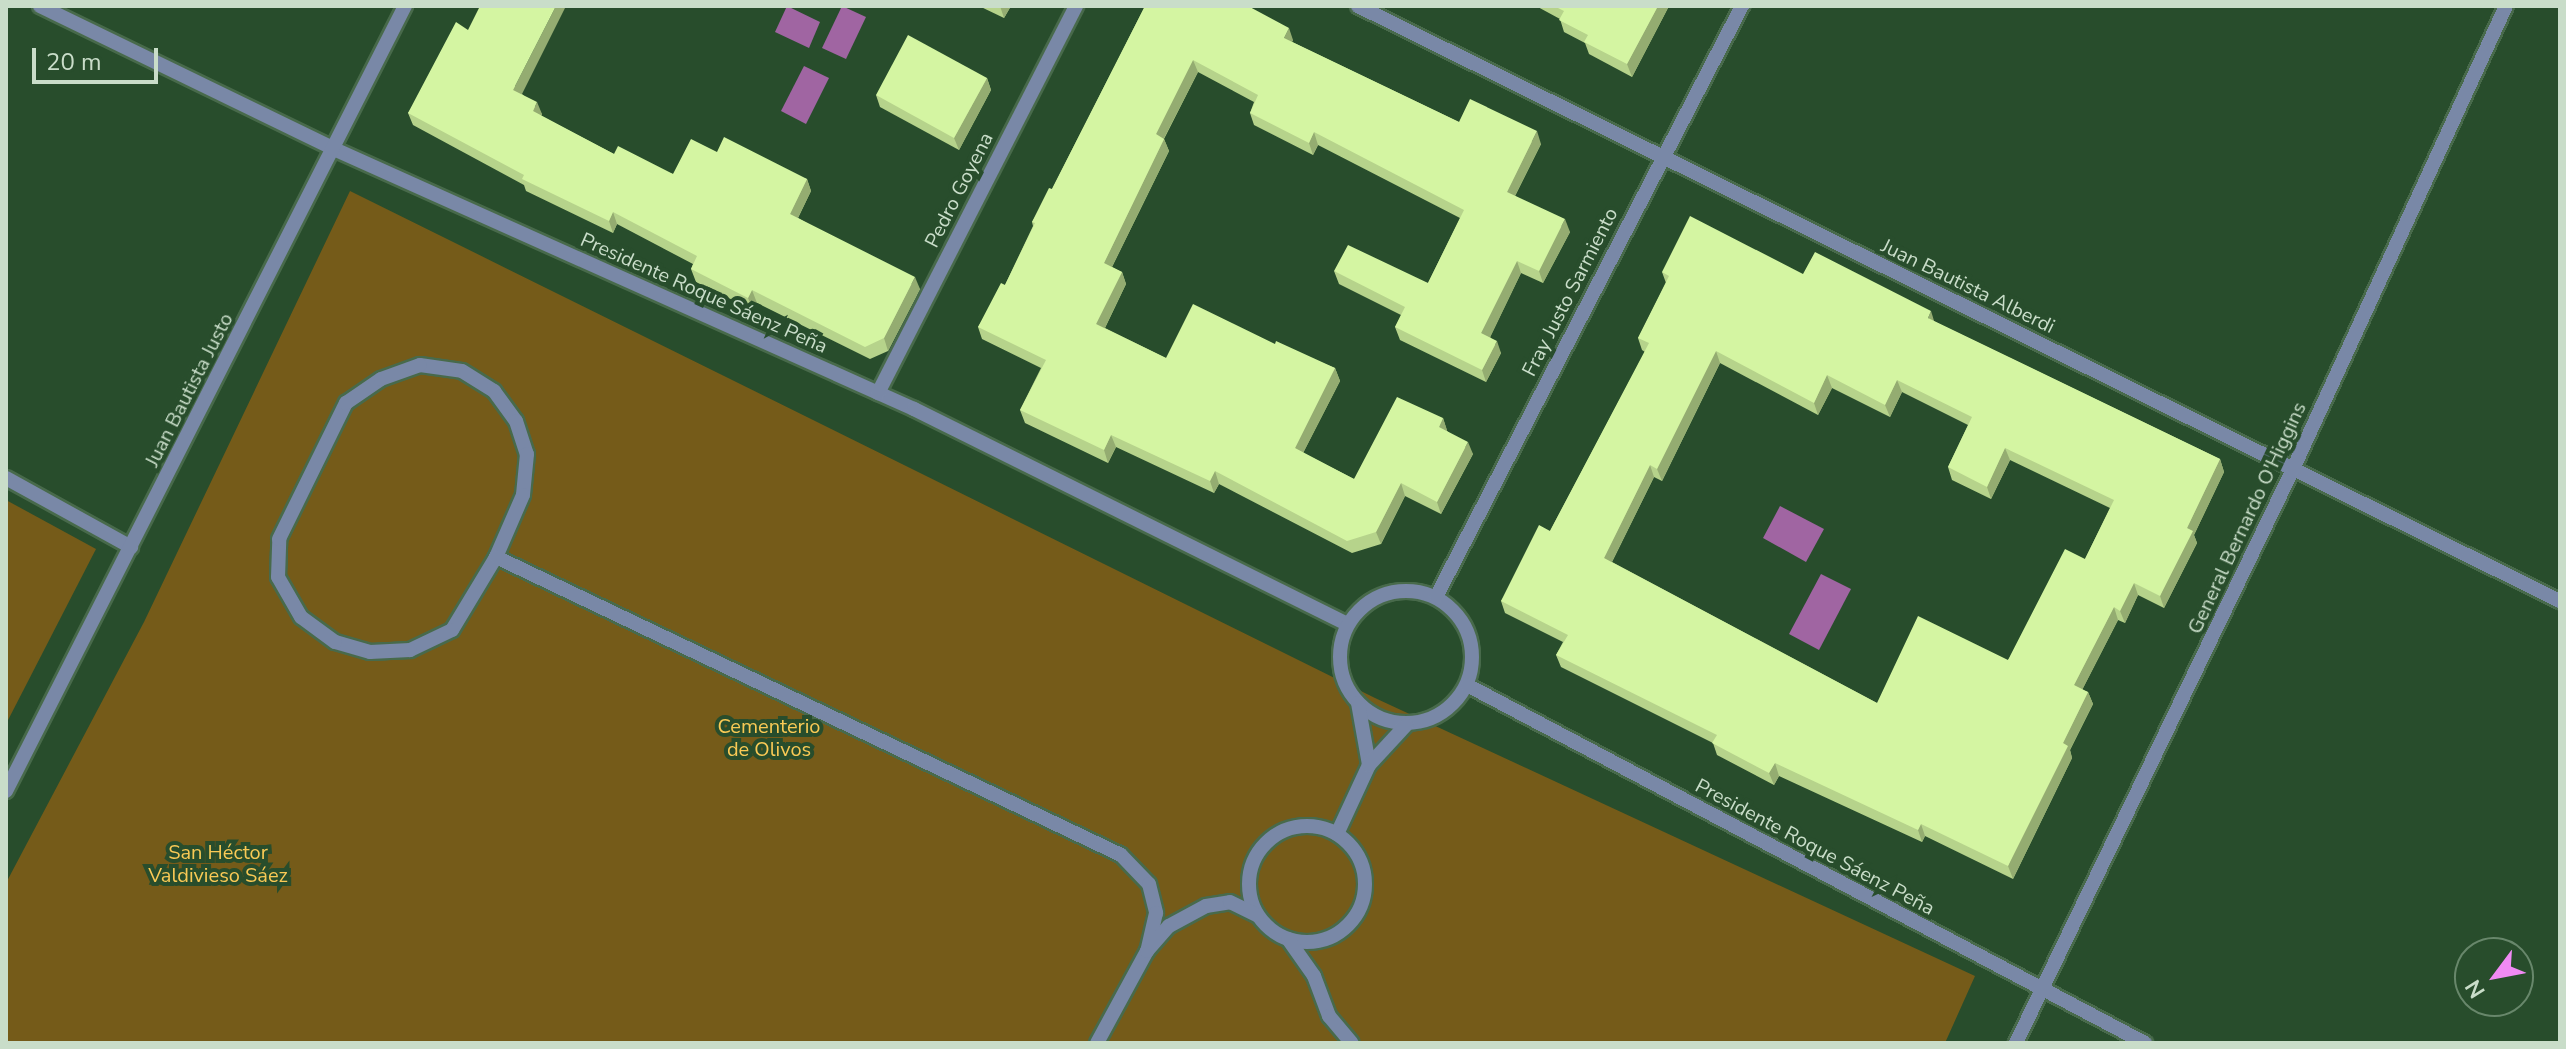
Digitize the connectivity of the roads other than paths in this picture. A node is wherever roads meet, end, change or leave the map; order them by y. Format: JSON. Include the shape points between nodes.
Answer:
{"nodes":[{"id":1,"x":40,"y":6,"type":"edge"},
{"id":2,"x":405,"y":6,"type":"edge"},
{"id":3,"x":1076,"y":6,"type":"edge"},
{"id":4,"x":1358,"y":6,"type":"edge"},
{"id":5,"x":1742,"y":6,"type":"edge"},
{"id":6,"x":2506,"y":6,"type":"edge"},
{"id":7,"x":334,"y":149,"type":"junction"},
{"id":8,"x":1663,"y":157,"type":"junction"},
{"id":9,"x":878,"y":393,"type":"junction"},
{"id":10,"x":2293,"y":469,"type":"junction"},
{"id":11,"x":6,"y":478,"type":"edge"},
{"id":12,"x":131,"y":547,"type":"junction"},
{"id":13,"x":496,"y":557,"type":"junction"},
{"id":14,"x":1436,"y":597,"type":"junction"},
{"id":15,"x":2560,"y":601,"type":"edge"},
{"id":16,"x":1347,"y":624,"type":"junction"},
{"id":17,"x":1467,"y":685,"type":"junction"},
{"id":18,"x":1358,"y":703,"type":"junction"},
{"id":19,"x":1406,"y":725,"type":"junction"},
{"id":20,"x":1369,"y":765,"type":"junction"},
{"id":21,"x":6,"y":791,"type":"edge"},
{"id":22,"x":1337,"y":834,"type":"junction"},
{"id":23,"x":1257,"y":915,"type":"junction"},
{"id":24,"x":1288,"y":939,"type":"junction"},
{"id":25,"x":1147,"y":951,"type":"junction"},
{"id":26,"x":2043,"y":992,"type":"junction"},
{"id":27,"x":1097,"y":1043,"type":"edge"},
{"id":28,"x":1352,"y":1043,"type":"edge"},
{"id":29,"x":2016,"y":1043,"type":"edge"},
{"id":30,"x":2145,"y":1043,"type":"edge"}],
"edges":[{"from":1,"to":7,"type":"street","name":"Presidente Roque Sáenz Peña"},
{"from":2,"to":7,"type":"street","name":"Juan Bautista Justo"},
{"from":3,"to":9,"type":"street","name":"Pedro Goyena"},
{"from":4,"to":8,"type":"street","name":"Juan Bautista Alberdi"},
{"from":5,"to":8,"type":"street","name":"Fray Justo Sarmiento"},
{"from":6,"to":10,"type":"street","name":"General Bernardo O'Higgins"},
{"from":7,"to":9,"type":"street","name":"Presidente Roque Sáenz Peña"},
{"from":7,"to":12,"type":"street","name":"Juan Bautista Justo"},
{"from":8,"to":10,"type":"street","name":"Juan Bautista Alberdi"},
{"from":8,"to":14,"type":"street","name":"Fray Justo Sarmiento"},
{"from":9,"to":16,"type":"street","name":"Presidente Roque Sáenz Peña"},
{"from":10,"to":15,"type":"street","name":"Juan Bautista Alberdi"},
{"from":10,"to":26,"type":"street","name":"General Bernardo O'Higgins"},
{"from":11,"to":12,"type":"street"},
{"from":12,"to":21,"type":"street","name":"Juan Bautista Justo"},
{"from":13,"to":13,"type":"street","via":[[523,495],[527,454],[516,421],[494,391],[462,371],[420,365],[381,379],[346,403],[279,539],[278,577],[301,617],[335,642],[370,652],[410,650],[452,630]]},
{"from":13,"to":25,"type":"street","via":[[1121,855],[1149,884],[1156,913]]},
{"from":14,"to":16,"type":"street","via":[[1416,591],[1386,594],[1360,608]]},
{"from":14,"to":17,"type":"street","via":[[1465,625],[1473,665]]},
{"from":16,"to":18,"type":"street","via":[[1340,665],[1345,685]]},
{"from":17,"to":19,"type":"street","via":[[1438,716]]},
{"from":17,"to":26,"type":"street","name":"Presidente Roque Sáenz Peña"},
{"from":18,"to":19,"type":"street","via":[[1374,716]]},
{"from":18,"to":20,"type":"street"},
{"from":19,"to":20,"type":"street"},
{"from":20,"to":22,"type":"street"},
{"from":22,"to":23,"type":"street","via":[[1302,825],[1266,841],[1249,876]]},
{"from":22,"to":24,"type":"street","via":[[1353,847],[1361,864],[1363,901],[1341,931],[1315,941]]},
{"from":23,"to":24,"type":"street"},
{"from":23,"to":25,"type":"street","via":[[1230,902],[1206,906],[1169,926]]},
{"from":24,"to":28,"type":"street","via":[[1314,976],[1329,1016]]},
{"from":25,"to":27,"type":"street"},
{"from":26,"to":29,"type":"street","name":"General Bernardo O'Higgins"},
{"from":26,"to":30,"type":"street","name":"Presidente Roque Sáenz Peña"}]}
